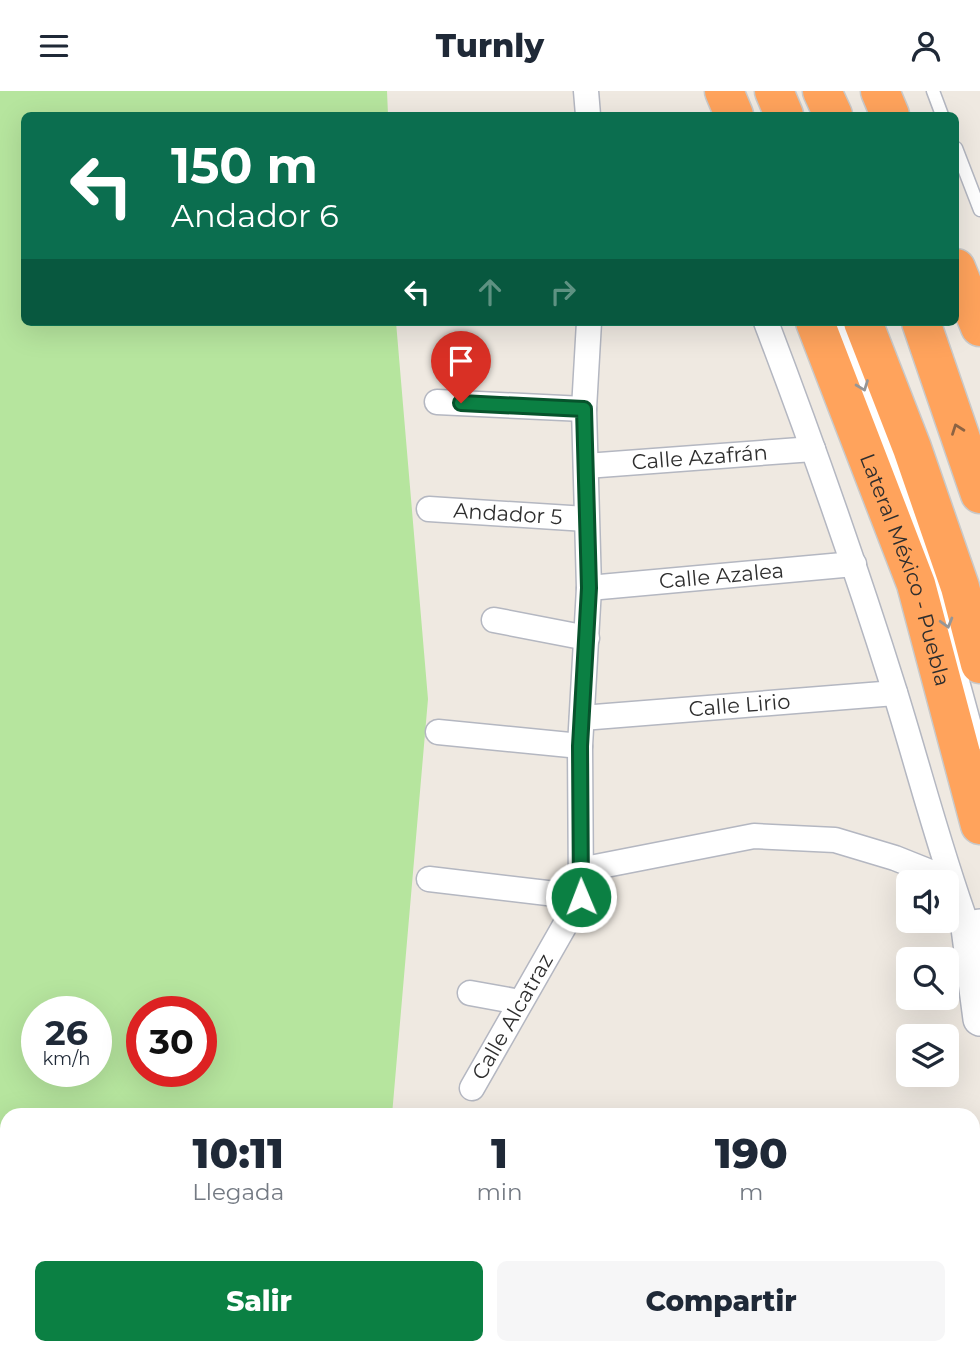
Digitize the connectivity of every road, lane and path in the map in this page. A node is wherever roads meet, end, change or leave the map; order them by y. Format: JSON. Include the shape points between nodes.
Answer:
{"nodes":[{"id":1,"x":586,"y":91,"type":"edge"},
{"id":2,"x":723,"y":91,"type":"edge"},
{"id":3,"x":774,"y":91,"type":"edge"},
{"id":4,"x":822,"y":91,"type":"edge"},
{"id":5,"x":880,"y":91,"type":"edge"},
{"id":6,"x":933,"y":91,"type":"edge"},
{"id":7,"x":588,"y":112,"type":"edge"},
{"id":8,"x":732,"y":112,"type":"edge"},
{"id":9,"x":783,"y":112,"type":"edge"},
{"id":10,"x":832,"y":112,"type":"edge"},
{"id":11,"x":889,"y":112,"type":"edge"},
{"id":12,"x":941,"y":112,"type":"edge"},
{"id":13,"x":959,"y":156,"type":"edge"},
{"id":14,"x":980,"y":210,"type":"edge"},
{"id":15,"x":959,"y":275,"type":"edge"},
{"id":16,"x":589,"y":326,"type":"edge"},
{"id":17,"x":767,"y":326,"type":"edge"},
{"id":18,"x":819,"y":326,"type":"edge"},
{"id":19,"x":819,"y":326,"type":"edge"},
{"id":20,"x":840,"y":326,"type":"edge"},
{"id":21,"x":865,"y":326,"type":"edge"},
{"id":22,"x":921,"y":326,"type":"edge"},
{"id":23,"x":980,"y":327,"type":"edge"},
{"id":24,"x":437,"y":402,"type":"dead end"},
{"id":25,"x":584,"y":409,"type":"junction"},
{"id":26,"x":813,"y":449,"type":"junction"},
{"id":27,"x":586,"y":465,"type":"junction"},
{"id":28,"x":980,"y":493,"type":"edge"},
{"id":29,"x":429,"y":509,"type":"dead end"},
{"id":30,"x":586,"y":519,"type":"junction"},
{"id":31,"x":854,"y":564,"type":"junction"},
{"id":32,"x":589,"y":588,"type":"junction"},
{"id":33,"x":494,"y":620,"type":"dead end"},
{"id":34,"x":587,"y":638,"type":"junction"},
{"id":35,"x":980,"y":664,"type":"edge"},
{"id":36,"x":895,"y":693,"type":"junction"},
{"id":37,"x":582,"y":717,"type":"junction"},
{"id":38,"x":438,"y":732,"type":"dead end"},
{"id":39,"x":980,"y":743,"type":"edge"},
{"id":40,"x":580,"y":746,"type":"junction"},
{"id":41,"x":980,"y":790,"type":"edge"},
{"id":42,"x":980,"y":825,"type":"edge"},
{"id":43,"x":580,"y":870,"type":"junction"},
{"id":44,"x":925,"y":870,"type":"edge"},
{"id":45,"x":947,"y":870,"type":"edge"},
{"id":46,"x":429,"y":879,"type":"dead end"},
{"id":47,"x":581,"y":897,"type":"junction"},
{"id":48,"x":959,"y":898,"type":"edge"},
{"id":49,"x":974,"y":927,"type":"edge"},
{"id":50,"x":470,"y":993,"type":"dead end"},
{"id":51,"x":520,"y":1002,"type":"junction"},
{"id":52,"x":980,"y":1019,"type":"edge"},
{"id":53,"x":472,"y":1088,"type":"dead end"}],
"edges":[{"from":1,"to":7,"type":"street"},
{"from":2,"to":8,"type":"highway"},
{"from":3,"to":9,"type":"highway"},
{"from":4,"to":10,"type":"highway"},
{"from":5,"to":11,"type":"highway"},
{"from":6,"to":12,"type":"lane"},
{"from":13,"to":14,"type":"lane"},
{"from":15,"to":23,"type":"highway"},
{"from":16,"to":25,"type":"street"},
{"from":17,"to":26,"type":"street"},
{"from":18,"to":41,"type":"lane","via":[[916,551]]},
{"from":19,"to":42,"type":"highway","name":"Lateral México - Puebla","via":[[916,584]]},
{"from":20,"to":39,"type":"lane","one_way":true,"via":[[928,553]]},
{"from":21,"to":35,"type":"highway","via":[[960,587]]},
{"from":28,"to":22,"type":"highway","one_way":true},
{"from":24,"to":25,"type":"street"},
{"from":25,"to":27,"type":"street"},
{"from":26,"to":27,"type":"street","name":"Calle Azafrán"},
{"from":26,"to":31,"type":"street"},
{"from":27,"to":30,"type":"street"},
{"from":29,"to":30,"type":"street","name":"Andador 5"},
{"from":30,"to":32,"type":"street"},
{"from":31,"to":32,"type":"street","name":"Calle Azalea"},
{"from":31,"to":36,"type":"street"},
{"from":32,"to":34,"type":"street"},
{"from":33,"to":34,"type":"street"},
{"from":34,"to":37,"type":"street"},
{"from":36,"to":37,"type":"street","name":"Calle Lirio"},
{"from":36,"to":45,"type":"street"},
{"from":37,"to":40,"type":"street"},
{"from":38,"to":40,"type":"street"},
{"from":40,"to":43,"type":"street"},
{"from":43,"to":44,"type":"street","via":[[754,837],[835,839]]},
{"from":43,"to":47,"type":"street"},
{"from":46,"to":47,"type":"street"},
{"from":47,"to":51,"type":"street","name":"Calle Alcatraz"},
{"from":48,"to":49,"type":"street"},
{"from":49,"to":52,"type":"main road"},
{"from":50,"to":51,"type":"street"},
{"from":51,"to":53,"type":"street","name":"Calle Alcatraz"}]}
